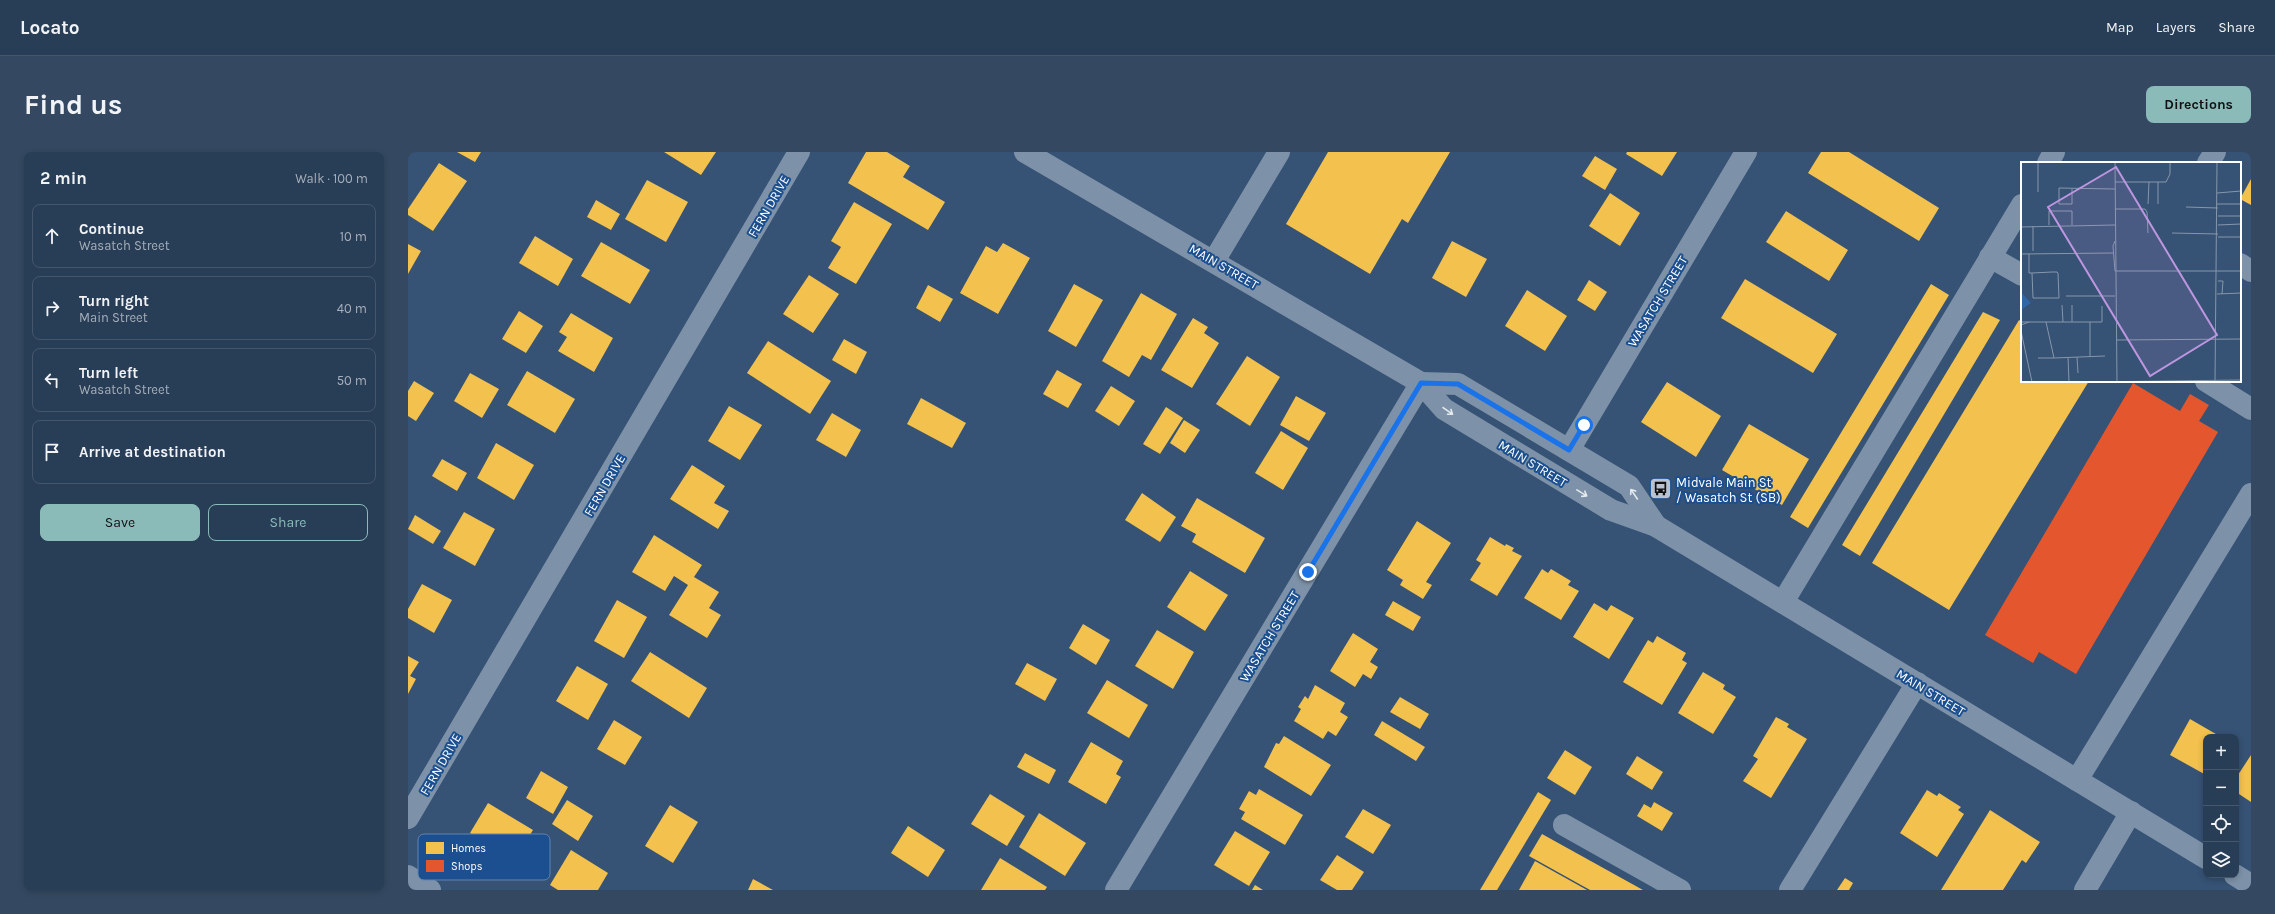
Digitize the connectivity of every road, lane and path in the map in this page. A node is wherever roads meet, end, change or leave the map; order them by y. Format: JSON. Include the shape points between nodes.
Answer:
{"nodes":[{"id":1,"x":799,"y":152,"type":"edge"},
{"id":2,"x":1025,"y":152,"type":"edge"},
{"id":3,"x":1279,"y":152,"type":"edge"},
{"id":4,"x":1746,"y":152,"type":"edge"},
{"id":5,"x":2054,"y":152,"type":"edge"},
{"id":6,"x":2215,"y":152,"type":"edge"},
{"id":7,"x":2049,"y":162,"type":"edge"},
{"id":8,"x":2209,"y":162,"type":"edge"},
{"id":9,"x":2021,"y":207,"type":"edge"},
{"id":10,"x":1990,"y":257,"type":"junction"},
{"id":11,"x":1214,"y":261,"type":"junction"},
{"id":12,"x":2241,"y":265,"type":"edge"},
{"id":13,"x":2251,"y":271,"type":"edge"},
{"id":14,"x":2021,"y":274,"type":"edge"},
{"id":15,"x":2208,"y":382,"type":"edge"},
{"id":16,"x":1421,"y":383,"type":"junction"},
{"id":17,"x":2251,"y":409,"type":"edge"},
{"id":18,"x":1569,"y":450,"type":"junction"},
{"id":19,"x":2251,"y":494,"type":"edge"},
{"id":20,"x":1656,"y":526,"type":"junction"},
{"id":21,"x":1783,"y":602,"type":"junction"},
{"id":22,"x":1917,"y":683,"type":"junction"},
{"id":23,"x":2077,"y":780,"type":"junction"},
{"id":24,"x":2131,"y":812,"type":"junction"},
{"id":25,"x":408,"y":818,"type":"edge"},
{"id":26,"x":1564,"y":825,"type":"dead end"},
{"id":27,"x":2203,"y":856,"type":"edge"},
{"id":28,"x":408,"y":876,"type":"edge"},
{"id":29,"x":2239,"y":878,"type":"edge"},
{"id":30,"x":2251,"y":885,"type":"edge"},
{"id":31,"x":430,"y":890,"type":"edge"},
{"id":32,"x":1116,"y":890,"type":"edge"},
{"id":33,"x":1680,"y":890,"type":"edge"},
{"id":34,"x":1790,"y":890,"type":"edge"},
{"id":35,"x":2085,"y":890,"type":"edge"}],
"edges":[{"from":1,"to":25,"type":"street","name":"FERN DRIVE"},
{"from":2,"to":11,"type":"street","name":"MAIN STREET"},
{"from":3,"to":11,"type":"street"},
{"from":4,"to":18,"type":"street","name":"WASATCH STREET"},
{"from":5,"to":7,"type":"street"},
{"from":6,"to":8,"type":"street"},
{"from":9,"to":10,"type":"street"},
{"from":10,"to":14,"type":"street"},
{"from":10,"to":21,"type":"street"},
{"from":11,"to":16,"type":"street","name":"MAIN STREET"},
{"from":12,"to":13,"type":"street"},
{"from":15,"to":17,"type":"street"},
{"from":16,"to":18,"type":"street","name":"MAIN STREET","via":[[1458,384]]},
{"from":16,"to":20,"type":"street","name":"MAIN STREET","one_way":true,"via":[[1450,413],[1611,510]]},
{"from":16,"to":32,"type":"street","name":"WASATCH STREET"},
{"from":20,"to":18,"type":"street","name":"MAIN STREET","one_way":true,"via":[[1629,486]]},
{"from":19,"to":23,"type":"street"},
{"from":20,"to":21,"type":"street","name":"MAIN STREET"},
{"from":21,"to":22,"type":"street","name":"MAIN STREET"},
{"from":22,"to":23,"type":"street","name":"MAIN STREET"},
{"from":22,"to":34,"type":"street"},
{"from":23,"to":24,"type":"street","name":"MAIN STREET"},
{"from":24,"to":27,"type":"street","name":"MAIN STREET"},
{"from":24,"to":35,"type":"street"},
{"from":26,"to":33,"type":"street"},
{"from":28,"to":31,"type":"street"},
{"from":29,"to":30,"type":"street"}]}
